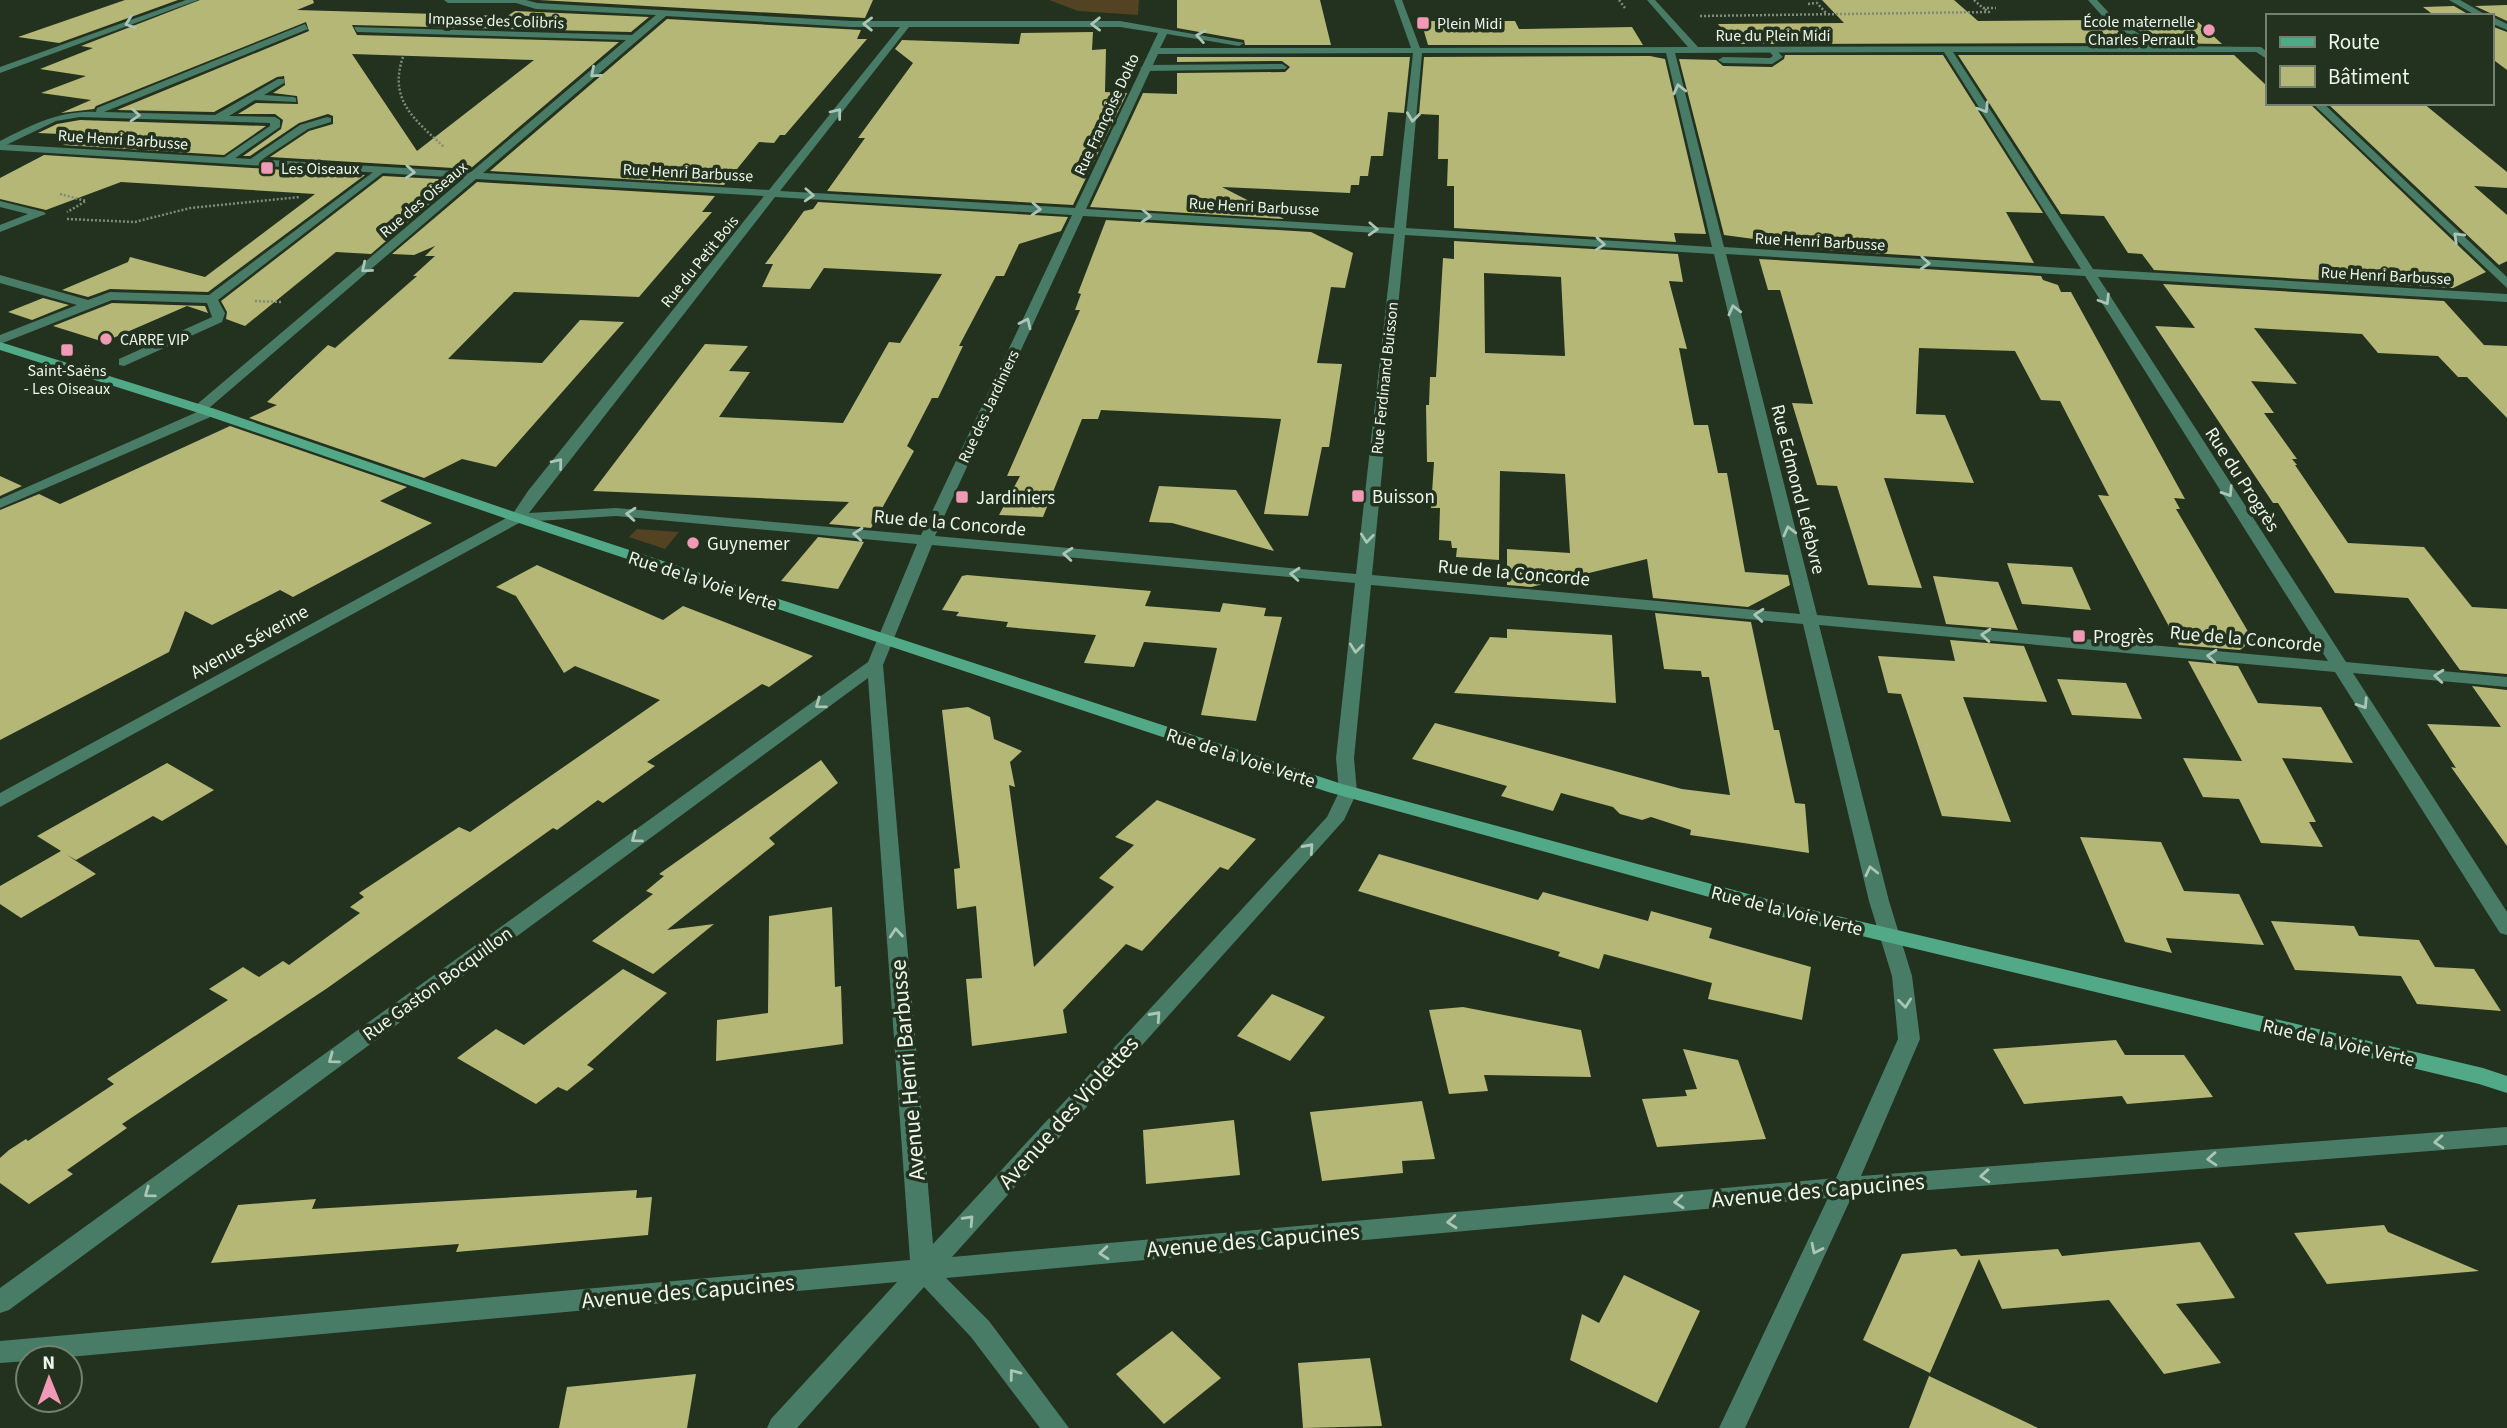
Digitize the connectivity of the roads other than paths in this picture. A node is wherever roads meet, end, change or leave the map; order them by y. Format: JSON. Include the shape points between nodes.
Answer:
{"nodes":[{"id":1,"x":194,"y":0,"type":"edge"},
{"id":2,"x":448,"y":0,"type":"edge"},
{"id":3,"x":517,"y":0,"type":"edge"},
{"id":4,"x":1398,"y":0,"type":"edge"},
{"id":5,"x":1651,"y":0,"type":"edge"},
{"id":6,"x":2092,"y":0,"type":"edge"},
{"id":7,"x":2453,"y":0,"type":"edge"},
{"id":8,"x":665,"y":12,"type":"junction"},
{"id":9,"x":2480,"y":14,"type":"edge"},
{"id":10,"x":906,"y":25,"type":"junction"},
{"id":11,"x":305,"y":27,"type":"dead end"},
{"id":12,"x":357,"y":29,"type":"dead end"},
{"id":13,"x":1164,"y":30,"type":"junction"},
{"id":14,"x":635,"y":38,"type":"junction"},
{"id":15,"x":1288,"y":49,"type":"junction"},
{"id":16,"x":1417,"y":49,"type":"junction"},
{"id":17,"x":2155,"y":49,"type":"junction"},
{"id":18,"x":1947,"y":50,"type":"junction"},
{"id":19,"x":1153,"y":51,"type":"junction"},
{"id":20,"x":1670,"y":51,"type":"junction"},
{"id":21,"x":1696,"y":51,"type":"junction"},
{"id":22,"x":1774,"y":51,"type":"junction"},
{"id":23,"x":2266,"y":55,"type":"edge"},
{"id":24,"x":1723,"y":60,"type":"dead end"},
{"id":25,"x":1282,"y":67,"type":"dead end"},
{"id":26,"x":1145,"y":68,"type":"junction"},
{"id":27,"x":0,"y":70,"type":"edge"},
{"id":28,"x":281,"y":81,"type":"dead end"},
{"id":29,"x":253,"y":97,"type":"junction"},
{"id":30,"x":293,"y":100,"type":"dead end"},
{"id":31,"x":2319,"y":105,"type":"edge"},
{"id":32,"x":93,"y":113,"type":"junction"},
{"id":33,"x":219,"y":117,"type":"junction"},
{"id":34,"x":327,"y":120,"type":"dead end"},
{"id":35,"x":2,"y":147,"type":"edge"},
{"id":36,"x":224,"y":161,"type":"junction"},
{"id":37,"x":251,"y":162,"type":"junction"},
{"id":38,"x":380,"y":170,"type":"junction"},
{"id":39,"x":475,"y":176,"type":"junction"},
{"id":40,"x":773,"y":193,"type":"junction"},
{"id":41,"x":0,"y":204,"type":"edge"},
{"id":42,"x":1078,"y":211,"type":"junction"},
{"id":43,"x":0,"y":229,"type":"edge"},
{"id":44,"x":1400,"y":231,"type":"junction"},
{"id":45,"x":1719,"y":251,"type":"junction"},
{"id":46,"x":2089,"y":273,"type":"junction"},
{"id":47,"x":0,"y":279,"type":"edge"},
{"id":48,"x":2507,"y":284,"type":"edge"},
{"id":49,"x":2507,"y":298,"type":"edge"},
{"id":50,"x":211,"y":299,"type":"junction"},
{"id":51,"x":88,"y":304,"type":"junction"},
{"id":52,"x":0,"y":340,"type":"edge"},
{"id":53,"x":0,"y":346,"type":"edge"},
{"id":54,"x":124,"y":362,"type":"dead end"},
{"id":55,"x":205,"y":410,"type":"junction"},
{"id":56,"x":0,"y":504,"type":"edge"},
{"id":57,"x":517,"y":518,"type":"junction"},
{"id":58,"x":926,"y":540,"type":"junction"},
{"id":59,"x":1363,"y":580,"type":"junction"},
{"id":60,"x":1812,"y":619,"type":"junction"},
{"id":61,"x":883,"y":640,"type":"junction"},
{"id":62,"x":875,"y":664,"type":"junction"},
{"id":63,"x":2340,"y":668,"type":"junction"},
{"id":64,"x":2507,"y":682,"type":"edge"},
{"id":65,"x":1348,"y":792,"type":"junction"},
{"id":66,"x":0,"y":801,"type":"edge"},
{"id":67,"x":2507,"y":928,"type":"edge"},
{"id":68,"x":1891,"y":936,"type":"junction"},
{"id":69,"x":2507,"y":1085,"type":"edge"},
{"id":70,"x":2507,"y":1136,"type":"edge"},
{"id":71,"x":1845,"y":1187,"type":"junction"},
{"id":72,"x":923,"y":1270,"type":"junction"},
{"id":73,"x":0,"y":1302,"type":"edge"},
{"id":74,"x":0,"y":1352,"type":"edge"},
{"id":75,"x":780,"y":1428,"type":"edge"},
{"id":76,"x":1056,"y":1428,"type":"edge"},
{"id":77,"x":1732,"y":1428,"type":"edge"}],
"edges":[{"from":1,"to":27,"type":"street","one_way":true},
{"from":2,"to":3,"type":"street","name":"Rue du Plein Midi"},
{"from":3,"to":8,"type":"street","name":"Rue du Plein Midi","via":[[536,6]]},
{"from":4,"to":16,"type":"street"},
{"from":5,"to":21,"type":"street"},
{"from":6,"to":17,"type":"street"},
{"from":7,"to":9,"type":"street"},
{"from":10,"to":8,"type":"street","name":"Rue du Plein Midi","one_way":true},
{"from":8,"to":14,"type":"street","name":"Rue des Oiseaux"},
{"from":13,"to":10,"type":"street","name":"Rue du Plein Midi","one_way":true,"via":[[1120,24]]},
{"from":40,"to":10,"type":"street","name":"Rue du Petit Bois","one_way":true},
{"from":11,"to":32,"type":"street"},
{"from":12,"to":14,"type":"street","name":"Impasse des Colibris"},
{"from":15,"to":13,"type":"street","name":"Rue du Plein Midi","one_way":true},
{"from":13,"to":19,"type":"street","name":"Rue Françoise Dolto"},
{"from":14,"to":39,"type":"street","name":"Rue des Oiseaux","one_way":true},
{"from":15,"to":16,"type":"street","name":"Rue du Plein Midi"},
{"from":15,"to":19,"type":"street","name":"Rue du Plein Midi"},
{"from":16,"to":20,"type":"street","name":"Rue du Plein Midi"},
{"from":16,"to":44,"type":"street","name":"Rue Ferdinand Buisson","one_way":true},
{"from":17,"to":18,"type":"street","name":"Rue du Plein Midi"},
{"from":17,"to":23,"type":"street","name":"Rue du Plein Midi","via":[[2258,49]]},
{"from":18,"to":22,"type":"street","name":"Rue du Plein Midi"},
{"from":18,"to":46,"type":"street","name":"Rue du Progrès","one_way":true},
{"from":19,"to":26,"type":"street","name":"Rue Françoise Dolto"},
{"from":20,"to":21,"type":"street","name":"Rue du Plein Midi"},
{"from":45,"to":20,"type":"street","name":"Rue Edmond Lefebvre","one_way":true},
{"from":21,"to":22,"type":"street","name":"Rue du Plein Midi"},
{"from":22,"to":24,"type":"street","via":[[1778,57],[1772,61]]},
{"from":25,"to":26,"type":"street"},
{"from":26,"to":42,"type":"street","name":"Rue Françoise Dolto"},
{"from":28,"to":29,"type":"street"},
{"from":29,"to":30,"type":"street"},
{"from":29,"to":33,"type":"street"},
{"from":48,"to":31,"type":"street","one_way":true},
{"from":32,"to":33,"type":"street","one_way":true},
{"from":32,"to":35,"type":"street","via":[[53,119]]},
{"from":33,"to":36,"type":"street","via":[[275,120],[275,127]]},
{"from":34,"to":37,"type":"street","via":[[291,134]]},
{"from":35,"to":36,"type":"street","name":"Rue Henri Barbusse"},
{"from":36,"to":37,"type":"street","name":"Rue Henri Barbusse"},
{"from":37,"to":38,"type":"street","name":"Rue Henri Barbusse"},
{"from":38,"to":39,"type":"street","name":"Rue Henri Barbusse","one_way":true},
{"from":38,"to":50,"type":"street"},
{"from":39,"to":40,"type":"street","name":"Rue Henri Barbusse"},
{"from":39,"to":55,"type":"street","name":"Rue des Oiseaux","one_way":true},
{"from":40,"to":42,"type":"street","name":"Rue Henri Barbusse","one_way":true},
{"from":57,"to":40,"type":"street","name":"Rue du Petit Bois","one_way":true},
{"from":41,"to":43,"type":"street","via":[[40,214]]},
{"from":42,"to":44,"type":"street","name":"Rue Henri Barbusse","one_way":true},
{"from":58,"to":42,"type":"street","name":"Rue des Jardiniers","one_way":true},
{"from":44,"to":45,"type":"street","name":"Rue Henri Barbusse","one_way":true},
{"from":44,"to":59,"type":"street","name":"Rue Ferdinand Buisson","one_way":true},
{"from":45,"to":46,"type":"street","name":"Rue Henri Barbusse","one_way":true},
{"from":60,"to":45,"type":"street","name":"Rue Edmond Lefebvre","one_way":true},
{"from":46,"to":49,"type":"street","name":"Rue Henri Barbusse"},
{"from":46,"to":63,"type":"street","name":"Rue du Progrès","one_way":true},
{"from":47,"to":51,"type":"street"},
{"from":50,"to":51,"type":"street","via":[[125,294]]},
{"from":50,"to":54,"type":"street","via":[[218,319]]},
{"from":51,"to":52,"type":"street"},
{"from":53,"to":55,"type":"street","name":"Rue de la Voie Verte"},
{"from":55,"to":56,"type":"street","name":"Rue des Oiseaux"},
{"from":55,"to":57,"type":"street","name":"Rue de la Voie Verte"},
{"from":58,"to":57,"type":"street","name":"Rue de la Concorde","one_way":true,"via":[[616,512]]},
{"from":57,"to":61,"type":"street","name":"Rue de la Voie Verte"},
{"from":57,"to":66,"type":"street","name":"Avenue Séverine"},
{"from":59,"to":58,"type":"street","name":"Rue de la Concorde","one_way":true},
{"from":58,"to":61,"type":"street","name":"Rue des Jardiniers"},
{"from":60,"to":59,"type":"street","name":"Rue de la Concorde","one_way":true},
{"from":59,"to":65,"type":"street","name":"Rue Ferdinand Buisson","one_way":true,"via":[[1345,758]]},
{"from":63,"to":60,"type":"street","name":"Rue de la Concorde","one_way":true},
{"from":68,"to":60,"type":"street","name":"Rue Edmond Lefebvre","one_way":true},
{"from":61,"to":62,"type":"street","name":"Rue des Jardiniers"},
{"from":61,"to":65,"type":"street","name":"Rue de la Voie Verte"},
{"from":72,"to":62,"type":"street","name":"Avenue Henri Barbusse","one_way":true},
{"from":62,"to":73,"type":"street","name":"Rue Gaston Bocquillon","one_way":true},
{"from":64,"to":63,"type":"street","name":"Rue de la Concorde","one_way":true},
{"from":63,"to":67,"type":"street","name":"Rue du Progrès","one_way":true},
{"from":65,"to":68,"type":"street","name":"Rue de la Voie Verte"},
{"from":72,"to":65,"type":"street","name":"Avenue des Violettes","one_way":true,"via":[[1335,820]]},
{"from":68,"to":69,"type":"street","name":"Rue de la Voie Verte"},
{"from":68,"to":71,"type":"street","name":"Rue Edmond Lefebvre","one_way":true,"via":[[1902,976],[1909,1039]]},
{"from":70,"to":71,"type":"street","name":"Avenue des Capucines","one_way":true},
{"from":71,"to":72,"type":"street","name":"Avenue des Capucines","one_way":true},
{"from":71,"to":77,"type":"street","name":"Rue Edmond Lefebvre","one_way":true},
{"from":72,"to":74,"type":"street","name":"Avenue des Capucines"},
{"from":72,"to":75,"type":"street","name":"Avenue des Violettes"},
{"from":76,"to":72,"type":"street","one_way":true,"via":[[980,1329]]}]}
